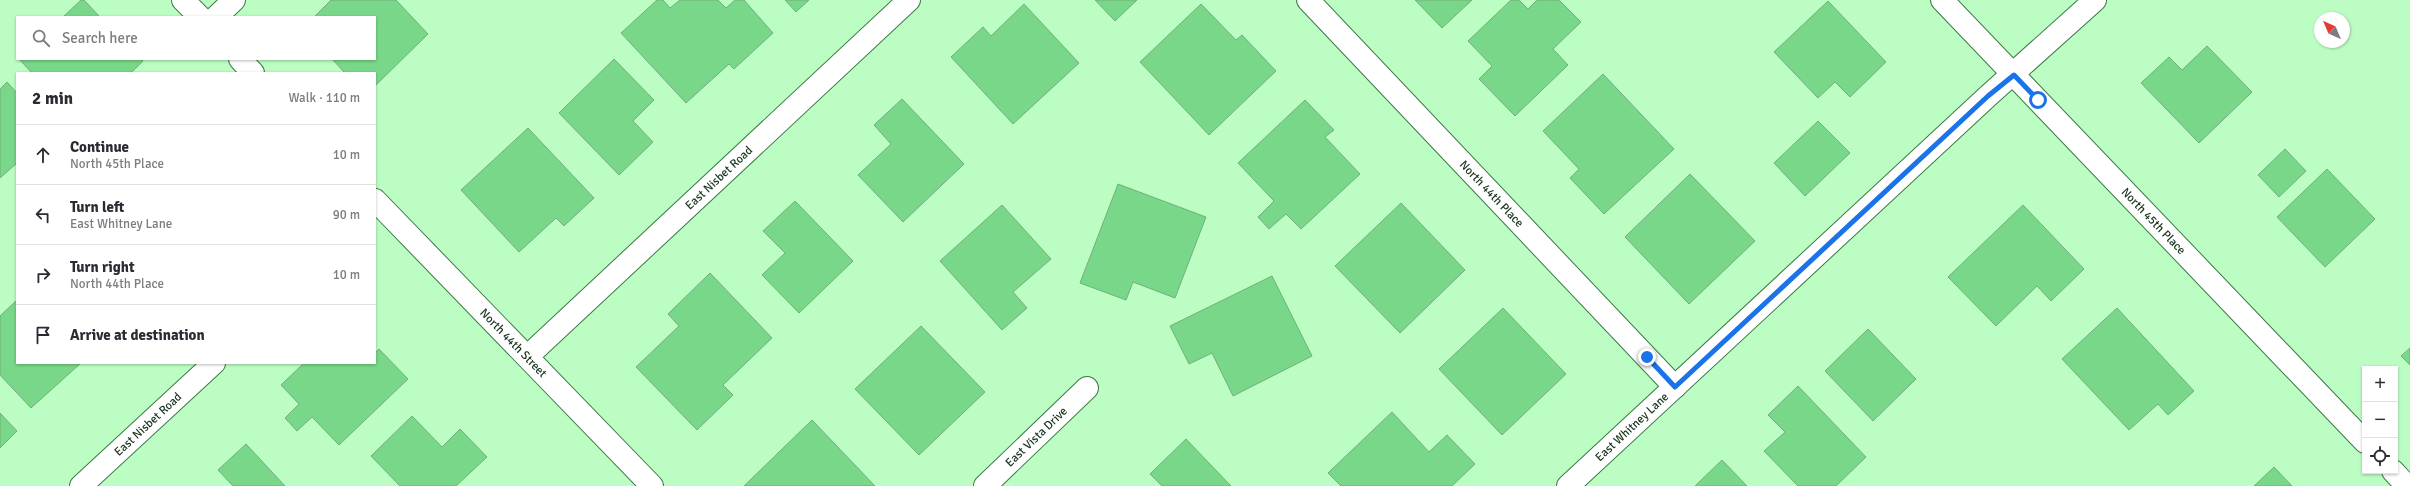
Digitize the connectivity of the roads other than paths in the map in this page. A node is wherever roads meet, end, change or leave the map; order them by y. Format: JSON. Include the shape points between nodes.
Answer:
{"nodes":[{"id":1,"x":183,"y":0,"type":"edge"},
{"id":2,"x":234,"y":0,"type":"edge"},
{"id":3,"x":909,"y":0,"type":"edge"},
{"id":4,"x":1308,"y":0,"type":"edge"},
{"id":5,"x":1942,"y":0,"type":"edge"},
{"id":6,"x":2095,"y":0,"type":"edge"},
{"id":7,"x":199,"y":16,"type":"edge"},
{"id":8,"x":217,"y":16,"type":"edge"},
{"id":9,"x":241,"y":60,"type":"edge"},
{"id":10,"x":253,"y":72,"type":"edge"},
{"id":11,"x":2014,"y":75,"type":"junction"},
{"id":12,"x":377,"y":206,"type":"edge"},
{"id":13,"x":528,"y":356,"type":"junction"},
{"id":14,"x":213,"y":364,"type":"edge"},
{"id":15,"x":1675,"y":387,"type":"junction"},
{"id":16,"x":1087,"y":388,"type":"dead end"},
{"id":17,"x":2362,"y":439,"type":"edge"},
{"id":18,"x":2396,"y":474,"type":"edge"},
{"id":19,"x":81,"y":486,"type":"edge"},
{"id":20,"x":652,"y":486,"type":"edge"},
{"id":21,"x":985,"y":486,"type":"edge"},
{"id":22,"x":1568,"y":486,"type":"edge"},
{"id":23,"x":2407,"y":486,"type":"edge"}],
"edges":[{"from":1,"to":7,"type":"street"},
{"from":2,"to":8,"type":"street"},
{"from":3,"to":13,"type":"street","name":"East Nisbet Road"},
{"from":4,"to":15,"type":"street","name":"North 44th Place"},
{"from":5,"to":11,"type":"street","name":"North 45th Place"},
{"from":6,"to":11,"type":"street","name":"East Whitney Lane"},
{"from":9,"to":10,"type":"street"},
{"from":11,"to":15,"type":"street","name":"East Whitney Lane","via":[[1988,96]]},
{"from":11,"to":17,"type":"street","name":"North 45th Place"},
{"from":12,"to":13,"type":"street","name":"North 44th Street"},
{"from":13,"to":20,"type":"street","name":"North 44th Street"},
{"from":14,"to":19,"type":"street","name":"East Nisbet Road"},
{"from":15,"to":22,"type":"street","name":"East Whitney Lane"},
{"from":16,"to":21,"type":"street","name":"East Vista Drive"},
{"from":18,"to":23,"type":"street"}]}
